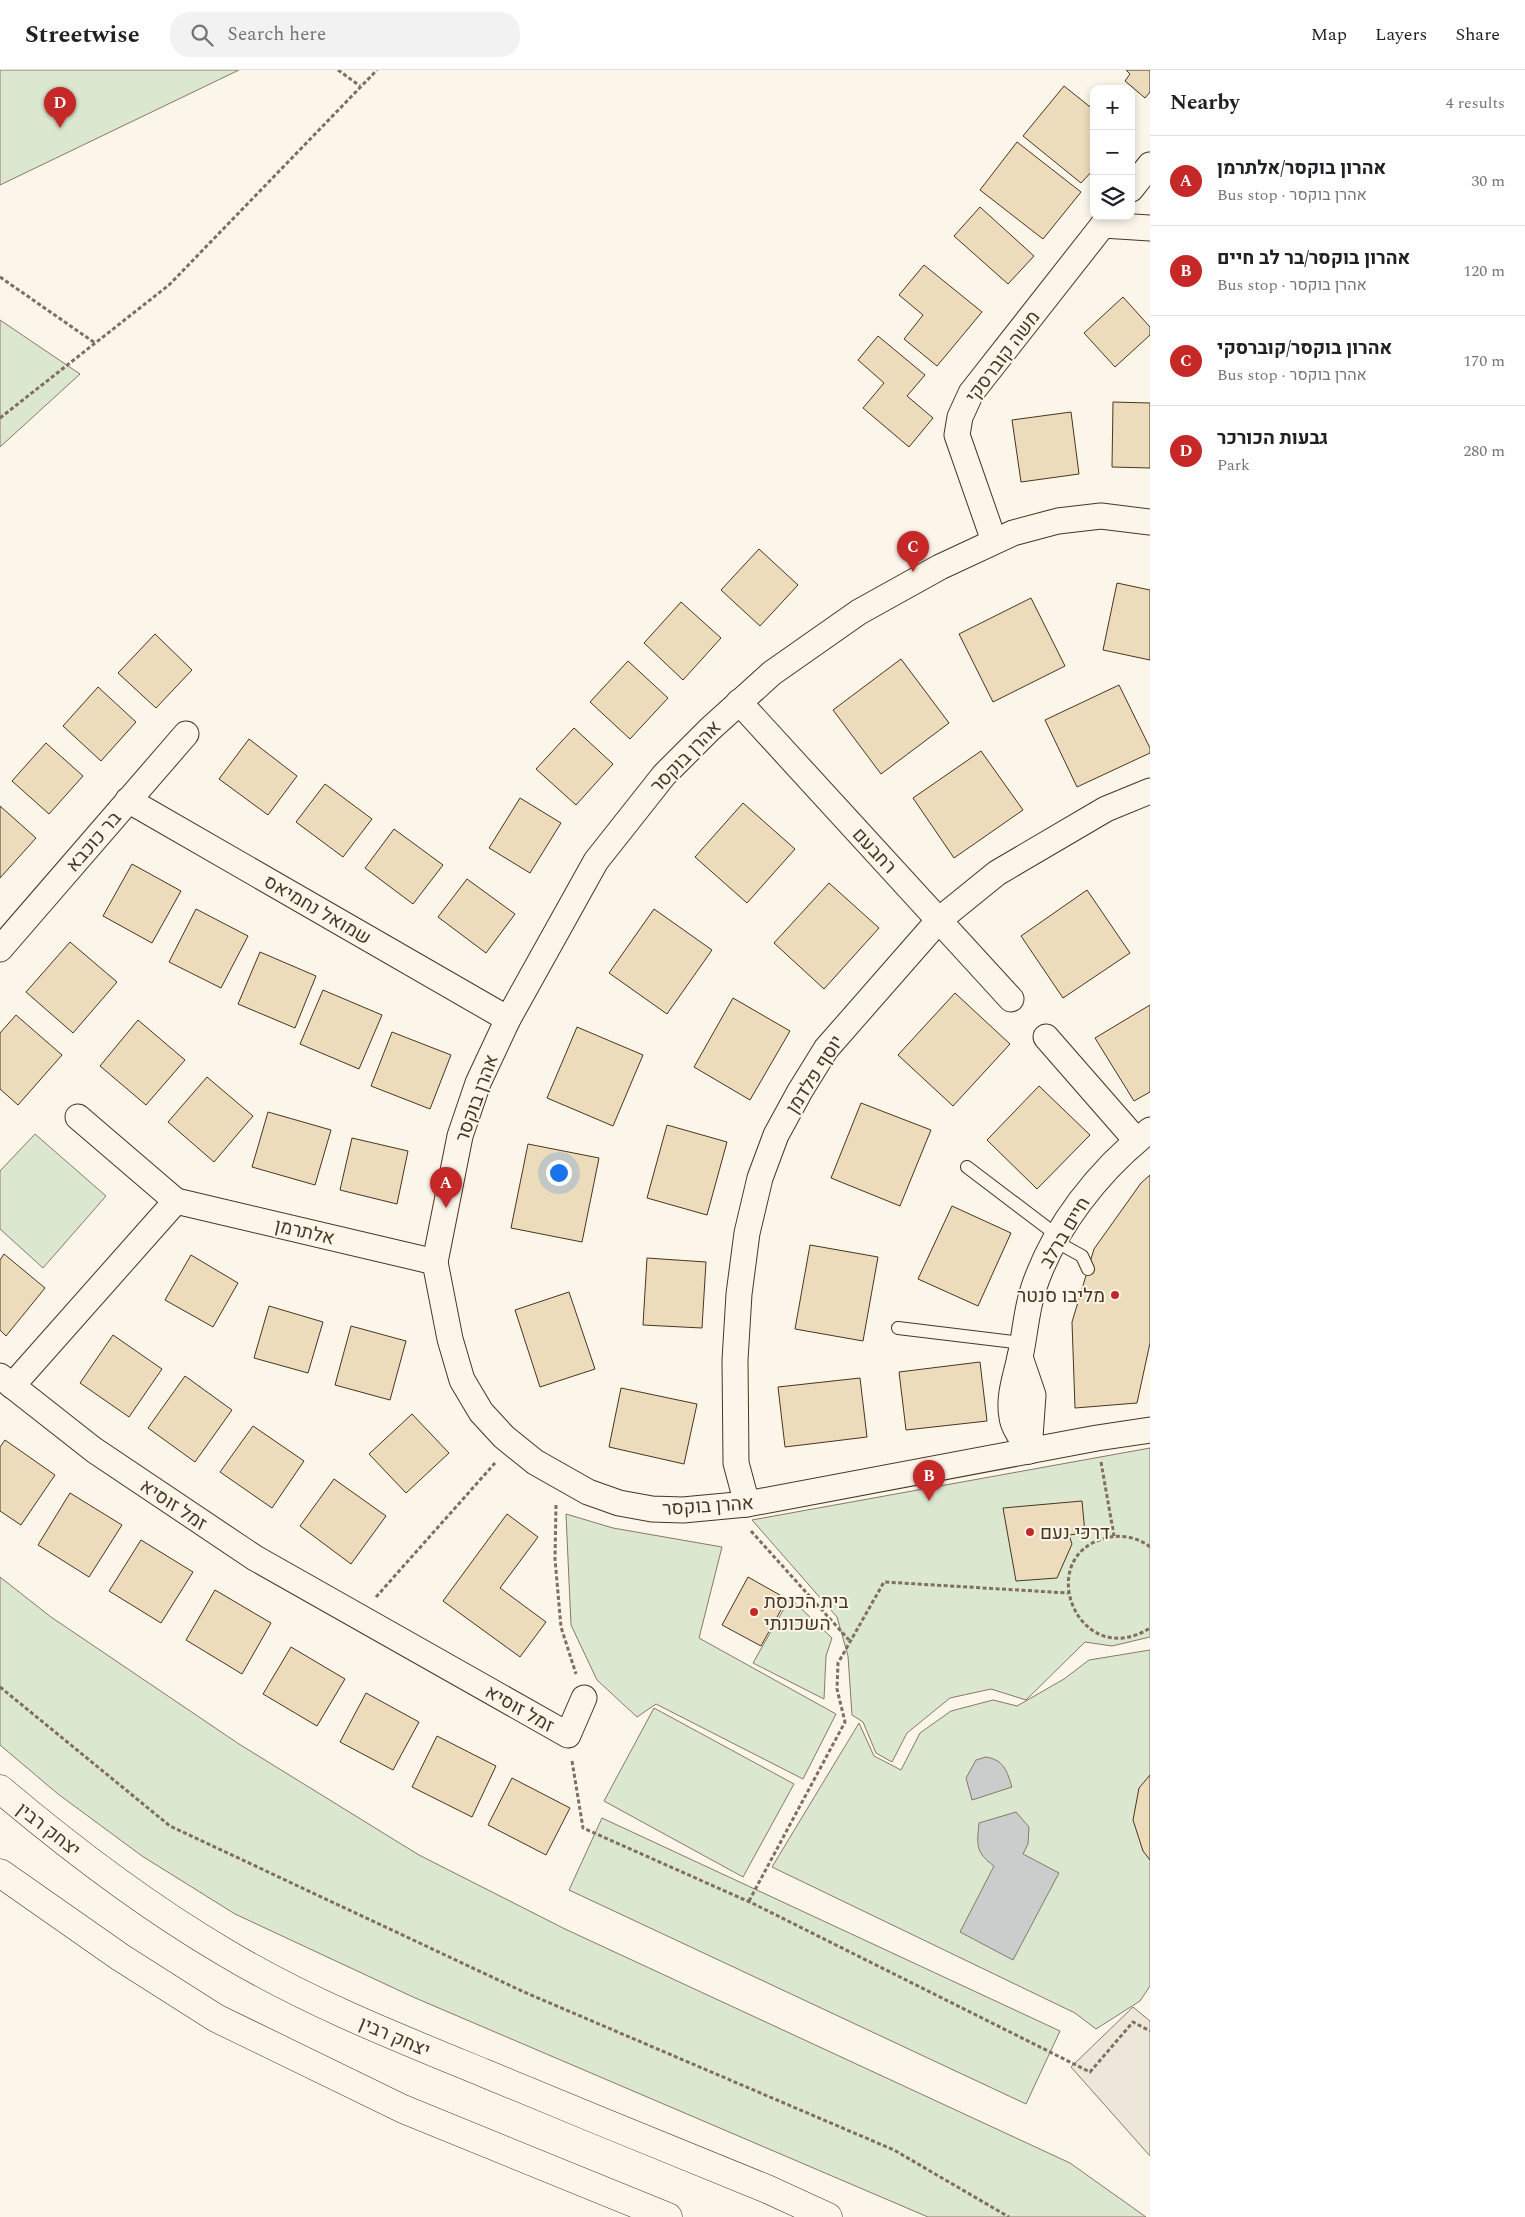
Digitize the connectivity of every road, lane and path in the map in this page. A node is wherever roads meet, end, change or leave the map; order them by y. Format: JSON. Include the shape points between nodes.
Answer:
{"nodes":[{"id":1,"x":338,"y":70,"type":"edge"},
{"id":2,"x":377,"y":70,"type":"edge"},
{"id":3,"x":360,"y":86,"type":"junction"},
{"id":4,"x":1150,"y":165,"type":"edge"},
{"id":5,"x":1135,"y":184,"type":"edge"},
{"id":6,"x":1106,"y":221,"type":"edge"},
{"id":7,"x":1150,"y":228,"type":"edge"},
{"id":8,"x":0,"y":277,"type":"edge"},
{"id":9,"x":95,"y":343,"type":"junction"},
{"id":10,"x":0,"y":418,"type":"edge"},
{"id":11,"x":1150,"y":522,"type":"edge"},
{"id":12,"x":994,"y":542,"type":"junction"},
{"id":13,"x":739,"y":702,"type":"junction"},
{"id":14,"x":186,"y":734,"type":"dead end"},
{"id":15,"x":1150,"y":791,"type":"edge"},
{"id":16,"x":128,"y":800,"type":"junction"},
{"id":17,"x":939,"y":920,"type":"junction"},
{"id":18,"x":0,"y":949,"type":"edge"},
{"id":19,"x":1011,"y":999,"type":"dead end"},
{"id":20,"x":508,"y":1019,"type":"junction"},
{"id":21,"x":1046,"y":1037,"type":"dead end"},
{"id":22,"x":78,"y":1116,"type":"dead end"},
{"id":23,"x":1143,"y":1135,"type":"edge"},
{"id":24,"x":967,"y":1167,"type":"dead end"},
{"id":25,"x":176,"y":1200,"type":"junction"},
{"id":26,"x":1057,"y":1239,"type":"junction"},
{"id":27,"x":435,"y":1262,"type":"junction"},
{"id":28,"x":1088,"y":1269,"type":"dead end"},
{"id":29,"x":898,"y":1328,"type":"dead end"},
{"id":30,"x":1021,"y":1350,"type":"junction"},
{"id":31,"x":6,"y":1381,"type":"edge"},
{"id":32,"x":1150,"y":1430,"type":"edge"},
{"id":33,"x":1097,"y":1438,"type":"junction"},
{"id":34,"x":512,"y":1444,"type":"junction"},
{"id":35,"x":1029,"y":1451,"type":"junction"},
{"id":36,"x":557,"y":1476,"type":"junction"},
{"id":37,"x":738,"y":1505,"type":"junction"},
{"id":38,"x":1114,"y":1536,"type":"junction"},
{"id":39,"x":1150,"y":1546,"type":"edge"},
{"id":40,"x":1068,"y":1592,"type":"junction"},
{"id":41,"x":359,"y":1616,"type":"junction"},
{"id":42,"x":1150,"y":1628,"type":"edge"},
{"id":43,"x":849,"y":1640,"type":"junction"},
{"id":44,"x":0,"y":1687,"type":"edge"},
{"id":45,"x":584,"y":1698,"type":"joint"},
{"id":46,"x":568,"y":1735,"type":"junction"},
{"id":47,"x":0,"y":1789,"type":"edge"},
{"id":48,"x":0,"y":1873,"type":"edge"},
{"id":49,"x":749,"y":1901,"type":"junction"},
{"id":50,"x":1150,"y":2030,"type":"edge"},
{"id":51,"x":668,"y":2217,"type":"edge"},
{"id":52,"x":828,"y":2217,"type":"edge"},
{"id":53,"x":1009,"y":2217,"type":"edge"}],
"edges":[{"from":1,"to":3,"type":"path"},
{"from":2,"to":3,"type":"path"},
{"from":3,"to":9,"type":"path","via":[[169,285]]},
{"from":4,"to":5,"type":"street"},
{"from":6,"to":7,"type":"street"},
{"from":6,"to":12,"type":"street","name":"משה קוברסקי","via":[[971,393],[960,417],[957,435]]},
{"from":8,"to":9,"type":"path"},
{"from":9,"to":10,"type":"path"},
{"from":11,"to":12,"type":"street","name":"אהרן בוקסר","via":[[1100,516],[1058,521],[1013,533]]},
{"from":12,"to":13,"type":"street","name":"אהרן בוקסר","via":[[940,567],[859,612],[772,673]]},
{"from":13,"to":17,"type":"street","name":"רחבעם"},
{"from":13,"to":20,"type":"street","name":"אהרן בוקסר","via":[[664,775],[596,861]]},
{"from":14,"to":16,"type":"street","name":"בר כוכבא"},
{"from":15,"to":17,"type":"street","name":"יוסף פלדמן","via":[[1106,808],[996,874]]},
{"from":16,"to":18,"type":"street","name":"בר כוכבא"},
{"from":16,"to":20,"type":"street","name":"שמואל נחמיאס"},
{"from":17,"to":19,"type":"street","name":"רחבעם"},
{"from":17,"to":37,"type":"street","name":"יוסף פלדמן","via":[[826,1049],[776,1135],[760,1178],[747,1233],[735,1360]]},
{"from":20,"to":27,"type":"street","name":"אהרן בוקסר","via":[[478,1083],[460,1136]]},
{"from":21,"to":23,"type":"street"},
{"from":22,"to":25,"type":"street","name":"אלתרמן"},
{"from":23,"to":26,"type":"street","name":"חיים ברלב","via":[[1098,1179]]},
{"from":24,"to":26,"type":"lane"},
{"from":25,"to":27,"type":"street","name":"אלתרמן"},
{"from":25,"to":31,"type":"street"},
{"from":26,"to":28,"type":"lane","via":[[1082,1256]]},
{"from":26,"to":30,"type":"street","name":"חיים ברלב","via":[[1044,1259],[1033,1292]]},
{"from":27,"to":34,"type":"street","name":"אהרן בוקסר","via":[[450,1339],[462,1380],[481,1412]]},
{"from":29,"to":30,"type":"lane"},
{"from":30,"to":35,"type":"street","name":"חיים ברלב","via":[[1014,1380],[1012,1418]]},
{"from":31,"to":41,"type":"street","name":"זמל זוסיא","via":[[94,1450],[255,1558]]},
{"from":32,"to":33,"type":"street","name":"אהרן בוקסר"},
{"from":33,"to":35,"type":"street","name":"אהרן בוקסר"},
{"from":33,"to":38,"type":"path"},
{"from":34,"to":36,"type":"street","name":"אהרן בוקסר"},
{"from":34,"to":41,"type":"path"},
{"from":35,"to":37,"type":"street","name":"אהרן בוקסר"},
{"from":36,"to":37,"type":"street","name":"אהרן בוקסר","via":[[588,1492],[652,1509]]},
{"from":36,"to":45,"type":"path","via":[[555,1559],[561,1627]]},
{"from":37,"to":43,"type":"path"},
{"from":38,"to":39,"type":"path","via":[[1131,1537]]},
{"from":38,"to":40,"type":"path","via":[[1085,1548],[1069,1576]]},
{"from":40,"to":42,"type":"path","via":[[1072,1608],[1081,1622],[1094,1632],[1109,1638],[1125,1638]]},
{"from":40,"to":43,"type":"path","via":[[884,1582]]},
{"from":41,"to":46,"type":"street","name":"זמל זוסיא"},
{"from":43,"to":49,"type":"path","via":[[838,1664],[837,1689],[845,1722]]},
{"from":44,"to":53,"type":"path","via":[[170,1826],[524,1992],[894,2150]]},
{"from":45,"to":46,"type":"street","name":"זמל זוסיא"},
{"from":46,"to":49,"type":"path","via":[[583,1828]]},
{"from":47,"to":52,"type":"main road","name":"יצחק רבין","via":[[58,1838],[142,1899],[226,1953],[301,1994],[376,2029]]},
{"from":48,"to":51,"type":"main road","via":[[120,1958],[216,2018],[403,2109]]},
{"from":49,"to":50,"type":"path","via":[[1090,2072],[1133,2022]]}]}
